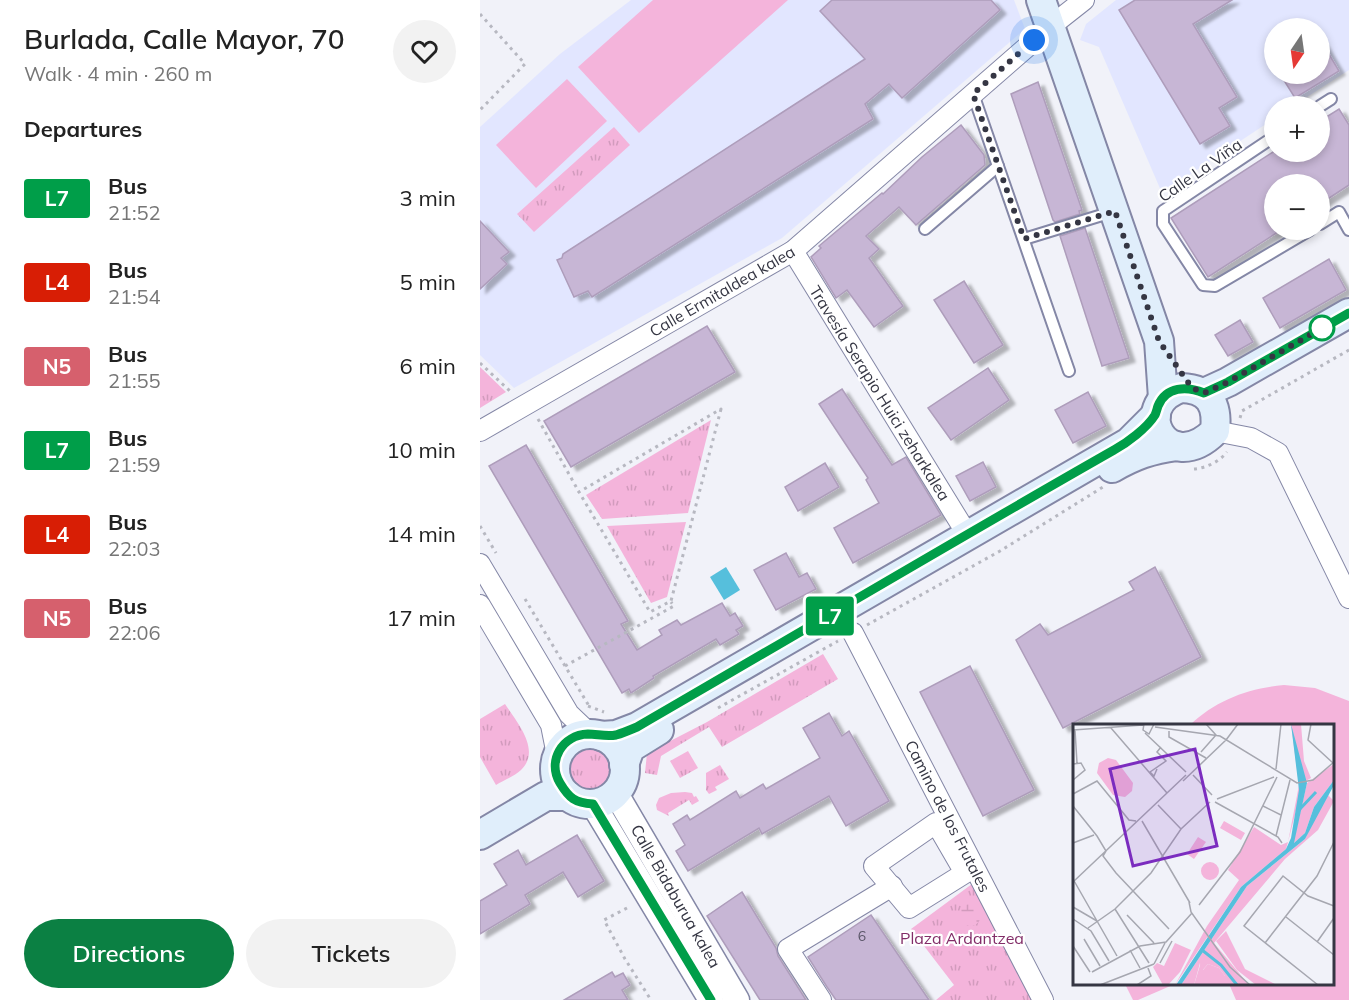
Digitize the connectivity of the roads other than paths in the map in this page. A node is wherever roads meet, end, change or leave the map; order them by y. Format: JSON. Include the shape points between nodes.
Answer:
{"nodes":[{"id":1,"x":1084,"y":0,"type":"edge"},
{"id":2,"x":1046,"y":13,"type":"edge"},
{"id":3,"x":973,"y":94,"type":"junction"},
{"id":4,"x":1264,"y":143,"type":"edge"},
{"id":5,"x":998,"y":165,"type":"junction"},
{"id":6,"x":1115,"y":211,"type":"junction"},
{"id":7,"x":1330,"y":218,"type":"edge"},
{"id":8,"x":925,"y":230,"type":"dead end"},
{"id":9,"x":1349,"y":230,"type":"edge"},
{"id":10,"x":1024,"y":239,"type":"junction"},
{"id":11,"x":1293,"y":240,"type":"edge"},
{"id":12,"x":793,"y":251,"type":"junction"},
{"id":13,"x":1349,"y":313,"type":"edge"},
{"id":14,"x":1349,"y":333,"type":"edge"},
{"id":15,"x":1159,"y":341,"type":"junction"},
{"id":16,"x":1069,"y":371,"type":"dead end"},
{"id":17,"x":1198,"y":391,"type":"junction"},
{"id":18,"x":1159,"y":406,"type":"junction"},
{"id":19,"x":1216,"y":425,"type":"junction"},
{"id":20,"x":480,"y":431,"type":"edge"},
{"id":21,"x":1176,"y":446,"type":"junction"},
{"id":22,"x":967,"y":534,"type":"junction"},
{"id":23,"x":480,"y":564,"type":"edge"},
{"id":24,"x":1349,"y":597,"type":"edge"},
{"id":25,"x":480,"y":605,"type":"edge"},
{"id":26,"x":853,"y":633,"type":"road end"},
{"id":27,"x":595,"y":735,"type":"junction"},
{"id":28,"x":556,"y":760,"type":"junction"},
{"id":29,"x":624,"y":765,"type":"junction"},
{"id":30,"x":592,"y":797,"type":"junction"},
{"id":31,"x":480,"y":819,"type":"edge"},
{"id":32,"x":480,"y":835,"type":"edge"},
{"id":33,"x":892,"y":886,"type":"junction"},
{"id":34,"x":711,"y":1000,"type":"edge"},
{"id":35,"x":737,"y":1000,"type":"edge"},
{"id":36,"x":820,"y":1000,"type":"edge"},
{"id":37,"x":1043,"y":1000,"type":"edge"}],
"edges":[{"from":1,"to":2,"type":"street","name":"Calle Ermitaldea kalea"},
{"from":2,"to":3,"type":"street","name":"Calle Ermitaldea kalea"},
{"from":2,"to":6,"type":"main road"},
{"from":3,"to":5,"type":"lane"},
{"from":3,"to":12,"type":"street","name":"Calle Ermitaldea kalea"},
{"from":4,"to":11,"type":"lane","name":"Calle La Viña","via":[[1163,211],[1163,224],[1203,285],[1215,286]]},
{"from":5,"to":8,"type":"lane"},
{"from":5,"to":10,"type":"lane"},
{"from":6,"to":10,"type":"lane"},
{"from":6,"to":15,"type":"main road"},
{"from":7,"to":9,"type":"lane","via":[[1339,212]]},
{"from":10,"to":16,"type":"lane"},
{"from":12,"to":20,"type":"street","name":"Calle Ermitaldea kalea"},
{"from":12,"to":22,"type":"street","name":"Travesía Serapio Huici zeharkalea"},
{"from":13,"to":17,"type":"main road","via":[[1228,382]]},
{"from":14,"to":19,"type":"main road","via":[[1236,398]]},
{"from":15,"to":17,"type":"main road"},
{"from":15,"to":18,"type":"main road"},
{"from":17,"to":18,"type":"main road","via":[[1171,391]]},
{"from":17,"to":19,"type":"main road","via":[[1215,409]]},
{"from":18,"to":21,"type":"main road","via":[[1157,428],[1164,439]]},
{"from":18,"to":22,"type":"main road","via":[[1129,442]]},
{"from":19,"to":21,"type":"main road","via":[[1203,443],[1190,448]]},
{"from":19,"to":24,"type":"street","via":[[1278,453]]},
{"from":21,"to":29,"type":"main road","via":[[1134,455],[644,738],[630,748]]},
{"from":22,"to":27,"type":"main road","via":[[637,727],[616,735]]},
{"from":23,"to":27,"type":"street","via":[[569,714]]},
{"from":25,"to":28,"type":"street","via":[[551,725]]},
{"from":26,"to":37,"type":"street","name":"Camino de los Frutales"},
{"from":27,"to":28,"type":"main road","via":[[570,740]]},
{"from":27,"to":29,"type":"main road","via":[[617,748]]},
{"from":28,"to":30,"type":"main road","via":[[555,774]]},
{"from":28,"to":31,"type":"main road","via":[[542,783]]},
{"from":29,"to":30,"type":"main road","via":[[621,784]]},
{"from":30,"to":32,"type":"main road","via":[[546,796]]},
{"from":30,"to":34,"type":"street","name":"Calle Bidaburua kalea"},
{"from":30,"to":35,"type":"street","name":"Calle Bidaburua kalea"},
{"from":33,"to":33,"type":"street","via":[[909,908],[965,873],[936,823],[874,866]]},
{"from":33,"to":36,"type":"street","via":[[788,949]]}]}
